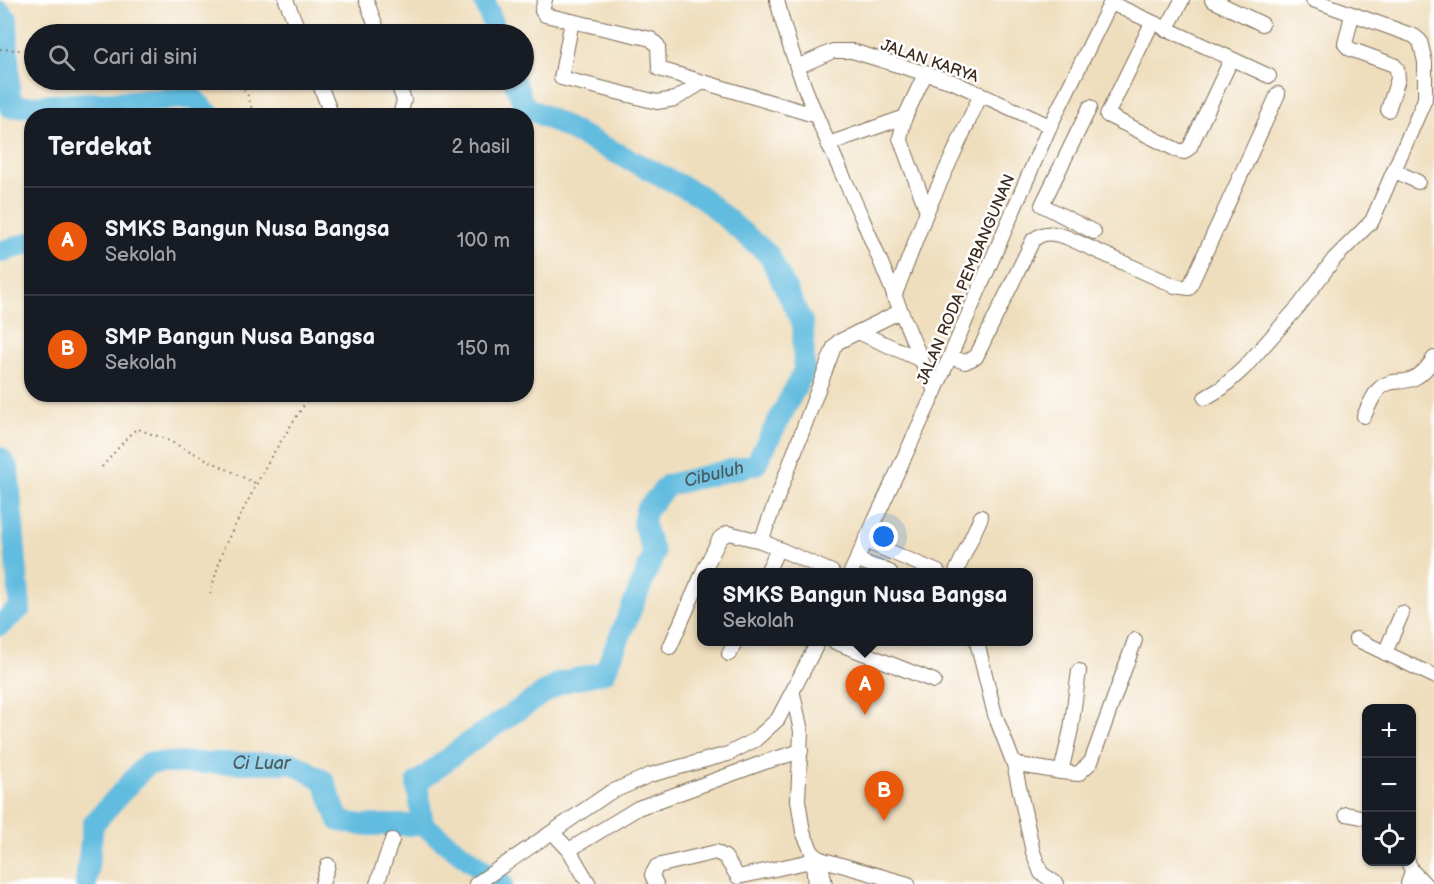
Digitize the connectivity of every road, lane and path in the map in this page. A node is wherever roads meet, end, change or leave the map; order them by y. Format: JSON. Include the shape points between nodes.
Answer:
{"nodes":[{"id":1,"x":286,"y":0,"type":"edge"},
{"id":2,"x":366,"y":0,"type":"edge"},
{"id":3,"x":545,"y":0,"type":"edge"},
{"id":4,"x":777,"y":0,"type":"edge"},
{"id":5,"x":1182,"y":0,"type":"edge"},
{"id":6,"x":1212,"y":0,"type":"edge"},
{"id":7,"x":1312,"y":0,"type":"edge"},
{"id":8,"x":1111,"y":1,"type":"edge"},
{"id":9,"x":1352,"y":15,"type":"junction"},
{"id":10,"x":572,"y":21,"type":"junction"},
{"id":11,"x":1152,"y":22,"type":"junction"},
{"id":12,"x":296,"y":24,"type":"edge"},
{"id":13,"x":375,"y":24,"type":"edge"},
{"id":14,"x":1262,"y":24,"type":"dead end"},
{"id":15,"x":1167,"y":30,"type":"junction"},
{"id":16,"x":1,"y":49,"type":"edge"},
{"id":17,"x":24,"y":50,"type":"edge"},
{"id":18,"x":1231,"y":60,"type":"junction"},
{"id":19,"x":797,"y":67,"type":"junction"},
{"id":20,"x":926,"y":72,"type":"junction"},
{"id":21,"x":1269,"y":76,"type":"dead end"},
{"id":22,"x":703,"y":82,"type":"junction"},
{"id":23,"x":244,"y":90,"type":"edge"},
{"id":24,"x":322,"y":90,"type":"edge"},
{"id":25,"x":400,"y":90,"type":"edge"},
{"id":26,"x":1067,"y":93,"type":"junction"},
{"id":27,"x":981,"y":94,"type":"junction"},
{"id":28,"x":1278,"y":94,"type":"dead end"},
{"id":29,"x":1090,"y":107,"type":"junction"},
{"id":30,"x":252,"y":108,"type":"edge"},
{"id":31,"x":329,"y":108,"type":"edge"},
{"id":32,"x":402,"y":108,"type":"edge"},
{"id":33,"x":1388,"y":110,"type":"dead end"},
{"id":34,"x":814,"y":115,"type":"junction"},
{"id":35,"x":1107,"y":115,"type":"junction"},
{"id":36,"x":905,"y":117,"type":"junction"},
{"id":37,"x":1050,"y":126,"type":"junction"},
{"id":38,"x":828,"y":144,"type":"junction"},
{"id":39,"x":1395,"y":171,"type":"junction"},
{"id":40,"x":1418,"y":182,"type":"dead end"},
{"id":41,"x":927,"y":211,"type":"junction"},
{"id":42,"x":1094,"y":232,"type":"dead end"},
{"id":43,"x":894,"y":297,"type":"junction"},
{"id":44,"x":900,"y":312,"type":"junction"},
{"id":45,"x":858,"y":332,"type":"junction"},
{"id":46,"x":950,"y":357,"type":"junction"},
{"id":47,"x":1434,"y":358,"type":"edge"},
{"id":48,"x":921,"y":360,"type":"junction"},
{"id":49,"x":935,"y":391,"type":"junction"},
{"id":50,"x":1205,"y":398,"type":"dead end"},
{"id":51,"x":306,"y":402,"type":"edge"},
{"id":52,"x":1364,"y":416,"type":"dead end"},
{"id":53,"x":102,"y":467,"type":"dead end"},
{"id":54,"x":257,"y":484,"type":"junction"},
{"id":55,"x":981,"y":517,"type":"dead end"},
{"id":56,"x":761,"y":541,"type":"junction"},
{"id":57,"x":865,"y":542,"type":"junction"},
{"id":58,"x":778,"y":549,"type":"junction"},
{"id":59,"x":854,"y":566,"type":"edge"},
{"id":60,"x":705,"y":568,"type":"edge"},
{"id":61,"x":769,"y":568,"type":"edge"},
{"id":62,"x":821,"y":568,"type":"edge"},
{"id":63,"x":926,"y":568,"type":"edge"},
{"id":64,"x":958,"y":568,"type":"edge"},
{"id":65,"x":697,"y":585,"type":"edge"},
{"id":66,"x":210,"y":594,"type":"dead end"},
{"id":67,"x":1402,"y":613,"type":"dead end"},
{"id":68,"x":1356,"y":639,"type":"dead end"},
{"id":69,"x":1135,"y":640,"type":"dead end"},
{"id":70,"x":816,"y":646,"type":"edge"},
{"id":71,"x":845,"y":646,"type":"edge"},
{"id":72,"x":978,"y":646,"type":"edge"},
{"id":73,"x":670,"y":647,"type":"dead end"},
{"id":74,"x":1385,"y":653,"type":"junction"},
{"id":75,"x":1079,"y":670,"type":"dead end"},
{"id":76,"x":1434,"y":676,"type":"edge"},
{"id":77,"x":934,"y":681,"type":"dead end"},
{"id":78,"x":793,"y":694,"type":"junction"},
{"id":79,"x":801,"y":752,"type":"junction"},
{"id":80,"x":1014,"y":764,"type":"junction"},
{"id":81,"x":1061,"y":772,"type":"junction"},
{"id":82,"x":625,"y":786,"type":"junction"},
{"id":83,"x":638,"y":808,"type":"junction"},
{"id":84,"x":1347,"y":814,"type":"dead end"},
{"id":85,"x":1362,"y":817,"type":"edge"},
{"id":86,"x":553,"y":833,"type":"junction"},
{"id":87,"x":392,"y":840,"type":"dead end"},
{"id":88,"x":569,"y":850,"type":"junction"},
{"id":89,"x":814,"y":857,"type":"junction"},
{"id":90,"x":328,"y":865,"type":"dead end"},
{"id":91,"x":1410,"y":872,"type":"edge"},
{"id":92,"x":745,"y":880,"type":"edge"},
{"id":93,"x":899,"y":883,"type":"edge"},
{"id":94,"x":322,"y":884,"type":"edge"},
{"id":95,"x":377,"y":884,"type":"edge"},
{"id":96,"x":476,"y":884,"type":"edge"},
{"id":97,"x":589,"y":884,"type":"edge"},
{"id":98,"x":656,"y":884,"type":"edge"},
{"id":99,"x":815,"y":884,"type":"edge"},
{"id":100,"x":825,"y":884,"type":"edge"},
{"id":101,"x":1056,"y":884,"type":"edge"},
{"id":102,"x":1425,"y":884,"type":"edge"}],
"edges":[{"from":1,"to":12,"type":"street"},
{"from":2,"to":13,"type":"street"},
{"from":3,"to":10,"type":"street","via":[[543,13]]},
{"from":4,"to":19,"type":"street"},
{"from":5,"to":15,"type":"street"},
{"from":6,"to":14,"type":"street"},
{"from":7,"to":9,"type":"street"},
{"from":8,"to":11,"type":"street"},
{"from":8,"to":26,"type":"street","name":"JALAN RODA PEMBANGUNAN"},
{"from":9,"to":33,"type":"street","via":[[1345,44],[1350,50],[1397,69],[1398,79]]},
{"from":9,"to":39,"type":"street","via":[[1420,41],[1427,80],[1425,99]]},
{"from":10,"to":22,"type":"street","via":[[651,39],[657,44],[659,69]]},
{"from":10,"to":22,"type":"street","via":[[561,78],[657,102],[675,99]]},
{"from":11,"to":15,"type":"street"},
{"from":11,"to":35,"type":"street"},
{"from":15,"to":18,"type":"street"},
{"from":16,"to":17,"type":"path"},
{"from":18,"to":21,"type":"street"},
{"from":18,"to":35,"type":"street","via":[[1190,147],[1184,152]]},
{"from":19,"to":20,"type":"street","name":"JALAN KARYA","via":[[841,50]]},
{"from":19,"to":34,"type":"street"},
{"from":20,"to":27,"type":"street","name":"JALAN KARYA"},
{"from":20,"to":36,"type":"street"},
{"from":22,"to":34,"type":"street"},
{"from":23,"to":30,"type":"path"},
{"from":24,"to":31,"type":"street"},
{"from":25,"to":32,"type":"street"},
{"from":26,"to":29,"type":"street"},
{"from":26,"to":37,"type":"street","name":"JALAN RODA PEMBANGUNAN"},
{"from":27,"to":37,"type":"street","name":"JALAN KARYA"},
{"from":27,"to":41,"type":"street"},
{"from":28,"to":46,"type":"street","via":[[1189,288],[1174,286],[1066,237],[1041,234],[1033,240],[976,357],[965,362]]},
{"from":29,"to":35,"type":"street"},
{"from":29,"to":42,"type":"street","via":[[1042,205]]},
{"from":34,"to":38,"type":"street"},
{"from":36,"to":38,"type":"street"},
{"from":36,"to":41,"type":"street","via":[[901,145]]},
{"from":37,"to":46,"type":"street","name":"JALAN RODA PEMBANGUNAN"},
{"from":38,"to":43,"type":"street"},
{"from":39,"to":40,"type":"street"},
{"from":39,"to":50,"type":"street","via":[[1363,233],[1334,259],[1244,369]]},
{"from":41,"to":43,"type":"street"},
{"from":43,"to":44,"type":"street"},
{"from":44,"to":45,"type":"street"},
{"from":44,"to":48,"type":"street"},
{"from":45,"to":48,"type":"street"},
{"from":45,"to":56,"type":"street","via":[[834,347]]},
{"from":46,"to":49,"type":"street","name":"JALAN RODA PEMBANGUNAN"},
{"from":47,"to":52,"type":"street","via":[[1420,377],[1379,389]]},
{"from":48,"to":49,"type":"street"},
{"from":49,"to":57,"type":"street","name":"JALAN RODA PEMBANGUNAN"},
{"from":51,"to":54,"type":"path"},
{"from":53,"to":54,"type":"path","via":[[138,429]]},
{"from":54,"to":66,"type":"path","via":[[223,549]]},
{"from":55,"to":64,"type":"street"},
{"from":56,"to":58,"type":"street"},
{"from":56,"to":60,"type":"street","via":[[724,534]]},
{"from":57,"to":59,"type":"street","name":"JALAN RODA PEMBANGUNAN"},
{"from":57,"to":63,"type":"street"},
{"from":58,"to":61,"type":"street"},
{"from":58,"to":62,"type":"street"},
{"from":65,"to":73,"type":"street"},
{"from":67,"to":74,"type":"street"},
{"from":68,"to":74,"type":"street"},
{"from":69,"to":81,"type":"street","via":[[1091,762],[1082,772]]},
{"from":70,"to":78,"type":"street"},
{"from":71,"to":77,"type":"street"},
{"from":72,"to":80,"type":"street","via":[[995,715]]},
{"from":74,"to":76,"type":"street"},
{"from":75,"to":81,"type":"street"},
{"from":78,"to":79,"type":"street","via":[[800,718]]},
{"from":78,"to":82,"type":"street","via":[[778,719],[743,748]]},
{"from":79,"to":83,"type":"street"},
{"from":79,"to":89,"type":"street","via":[[798,800],[803,832]]},
{"from":80,"to":81,"type":"street"},
{"from":80,"to":101,"type":"street","via":[[1033,852],[1041,873]]},
{"from":82,"to":83,"type":"street"},
{"from":82,"to":86,"type":"street","via":[[598,800]]},
{"from":83,"to":88,"type":"street"},
{"from":84,"to":85,"type":"street"},
{"from":86,"to":88,"type":"street"},
{"from":86,"to":96,"type":"street"},
{"from":87,"to":95,"type":"street"},
{"from":88,"to":97,"type":"street"},
{"from":89,"to":92,"type":"street"},
{"from":89,"to":93,"type":"street"},
{"from":89,"to":99,"type":"street"},
{"from":89,"to":100,"type":"street"},
{"from":90,"to":94,"type":"street"},
{"from":91,"to":102,"type":"street"},
{"from":92,"to":98,"type":"street","via":[[725,857],[710,852],[657,866],[652,875]]}]}
